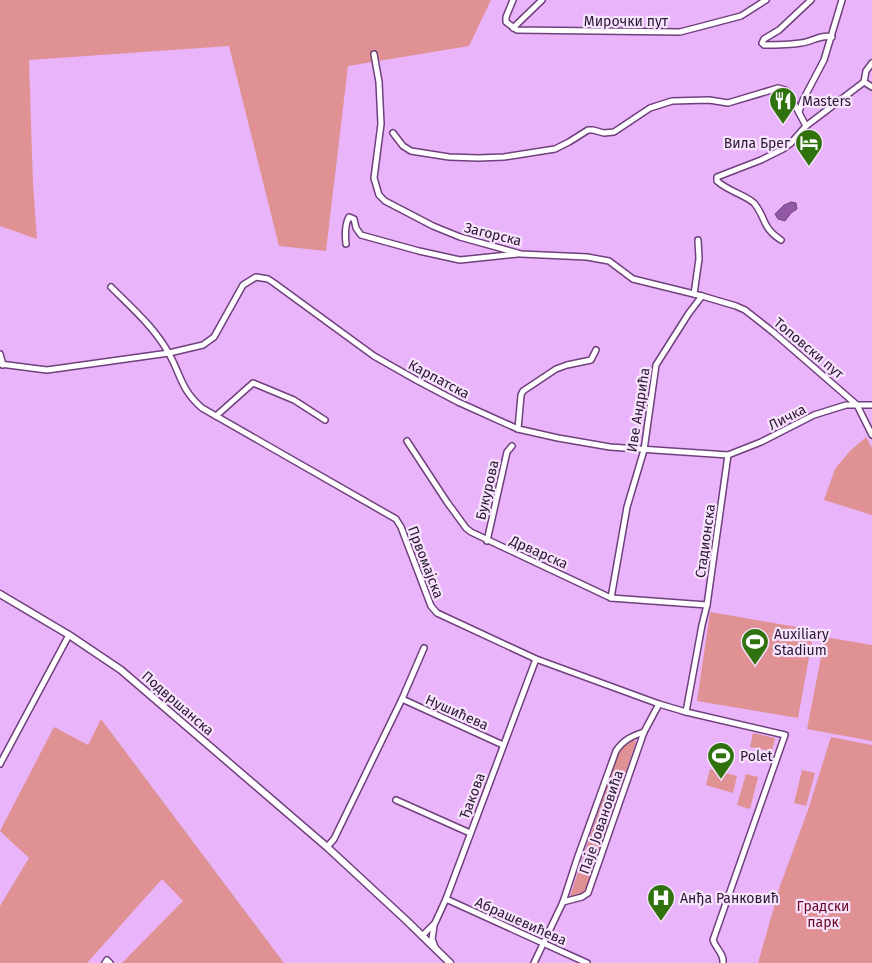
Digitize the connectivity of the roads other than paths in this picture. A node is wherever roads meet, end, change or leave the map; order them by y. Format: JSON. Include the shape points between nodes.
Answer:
{"nodes":[{"id":1,"x":514,"y":0,"type":"edge"},
{"id":2,"x":542,"y":0,"type":"edge"},
{"id":3,"x":766,"y":0,"type":"edge"},
{"id":4,"x":811,"y":0,"type":"edge"},
{"id":5,"x":842,"y":0,"type":"edge"},
{"id":6,"x":513,"y":28,"type":"junction"},
{"id":7,"x":832,"y":37,"type":"junction"},
{"id":8,"x":374,"y":54,"type":"dead end"},
{"id":9,"x":872,"y":64,"type":"edge"},
{"id":10,"x":864,"y":82,"type":"junction"},
{"id":11,"x":872,"y":87,"type":"edge"},
{"id":12,"x":799,"y":112,"type":"junction"},
{"id":13,"x":806,"y":126,"type":"junction"},
{"id":14,"x":394,"y":133,"type":"dead end"},
{"id":15,"x":698,"y":240,"type":"dead end"},
{"id":16,"x":781,"y":240,"type":"dead end"},
{"id":17,"x":346,"y":244,"type":"dead end"},
{"id":18,"x":521,"y":254,"type":"junction"},
{"id":19,"x":111,"y":287,"type":"dead end"},
{"id":20,"x":694,"y":294,"type":"junction"},
{"id":21,"x":702,"y":296,"type":"junction"},
{"id":22,"x":745,"y":310,"type":"joint"},
{"id":23,"x":596,"y":350,"type":"dead end"},
{"id":24,"x":169,"y":353,"type":"junction"},
{"id":25,"x":0,"y":354,"type":"edge"},
{"id":26,"x":2,"y":364,"type":"edge"},
{"id":27,"x":857,"y":405,"type":"junction"},
{"id":28,"x":872,"y":405,"type":"edge"},
{"id":29,"x":216,"y":416,"type":"junction"},
{"id":30,"x":325,"y":420,"type":"dead end"},
{"id":31,"x":518,"y":429,"type":"junction"},
{"id":32,"x":872,"y":435,"type":"edge"},
{"id":33,"x":407,"y":441,"type":"dead end"},
{"id":34,"x":512,"y":446,"type":"dead end"},
{"id":35,"x":644,"y":450,"type":"junction"},
{"id":36,"x":728,"y":455,"type":"junction"},
{"id":37,"x":487,"y":541,"type":"junction"},
{"id":38,"x":0,"y":594,"type":"edge"},
{"id":39,"x":611,"y":598,"type":"junction"},
{"id":40,"x":707,"y":605,"type":"junction"},
{"id":41,"x":69,"y":635,"type":"junction"},
{"id":42,"x":424,"y":648,"type":"dead end"},
{"id":43,"x":536,"y":659,"type":"junction"},
{"id":44,"x":402,"y":699,"type":"junction"},
{"id":45,"x":658,"y":704,"type":"junction"},
{"id":46,"x":686,"y":712,"type":"junction"},
{"id":47,"x":644,"y":732,"type":"junction"},
{"id":48,"x":503,"y":745,"type":"junction"},
{"id":49,"x":0,"y":764,"type":"edge"},
{"id":50,"x":396,"y":800,"type":"dead end"},
{"id":51,"x":470,"y":833,"type":"junction"},
{"id":52,"x":327,"y":848,"type":"junction"},
{"id":53,"x":446,"y":899,"type":"junction"},
{"id":54,"x":563,"y":902,"type":"junction"},
{"id":55,"x":435,"y":922,"type":"junction"},
{"id":56,"x":422,"y":936,"type":"junction"},
{"id":57,"x":543,"y":944,"type":"junction"},
{"id":58,"x":436,"y":949,"type":"junction"},
{"id":59,"x":450,"y":963,"type":"edge"},
{"id":60,"x":534,"y":963,"type":"edge"},
{"id":61,"x":587,"y":963,"type":"edge"},
{"id":62,"x":723,"y":963,"type":"edge"}],
"edges":[{"from":1,"to":6,"type":"street","via":[[506,17],[506,22]]},
{"from":2,"to":6,"type":"street"},
{"from":3,"to":6,"type":"street","name":"Мирочки пут","via":[[741,16],[680,32],[530,31]]},
{"from":4,"to":7,"type":"street","via":[[762,41],[763,44],[803,43],[824,36]]},
{"from":5,"to":7,"type":"street"},
{"from":7,"to":12,"type":"street"},
{"from":8,"to":18,"type":"street","name":"Загорска","via":[[381,124],[374,178],[379,195],[390,205],[446,232]]},
{"from":9,"to":10,"type":"street","via":[[866,71]]},
{"from":10,"to":11,"type":"street"},
{"from":10,"to":13,"type":"street"},
{"from":12,"to":13,"type":"street"},
{"from":12,"to":14,"type":"street","via":[[788,92],[778,88],[728,103],[702,99],[672,101],[650,108],[614,132],[604,134],[588,130],[554,149],[504,157],[449,157],[411,151]]},
{"from":13,"to":16,"type":"street","via":[[791,143],[775,154],[716,179],[725,188],[753,203],[769,232]]},
{"from":15,"to":20,"type":"street"},
{"from":17,"to":18,"type":"street","via":[[349,216],[354,219],[361,235],[419,252],[460,260]]},
{"from":18,"to":20,"type":"street","name":"Загорска","via":[[610,261],[633,279]]},
{"from":19,"to":24,"type":"street","name":"Првомајска"},
{"from":20,"to":21,"type":"street","name":"Загорска"},
{"from":21,"to":22,"type":"street","name":"Загорска"},
{"from":21,"to":35,"type":"street","name":"Иве Андрића","via":[[656,365]]},
{"from":22,"to":27,"type":"street","name":"Топовски пут"},
{"from":23,"to":31,"type":"street","via":[[591,360],[556,369],[523,391]]},
{"from":24,"to":26,"type":"street","via":[[47,370]]},
{"from":24,"to":29,"type":"street","name":"Првомајска","via":[[189,396]]},
{"from":24,"to":31,"type":"street","name":"Карпатска","via":[[210,341],[248,281],[256,277],[268,279],[374,356],[458,402]]},
{"from":25,"to":26,"type":"street"},
{"from":27,"to":28,"type":"street","name":"Личка"},
{"from":27,"to":32,"type":"street"},
{"from":27,"to":36,"type":"street","name":"Личка","via":[[846,404],[814,415]]},
{"from":29,"to":30,"type":"street","via":[[253,383],[294,400]]},
{"from":29,"to":43,"type":"street","name":"Првомајска","via":[[396,519],[432,609]]},
{"from":31,"to":35,"type":"street","name":"Карпатска","via":[[588,444]]},
{"from":33,"to":37,"type":"street","name":"Дрварска","via":[[463,524]]},
{"from":34,"to":37,"type":"street","name":"Букурова","via":[[507,452]]},
{"from":35,"to":36,"type":"street"},
{"from":35,"to":39,"type":"street","name":"Иве Андрића","via":[[627,506]]},
{"from":36,"to":40,"type":"street","name":"Стадионска"},
{"from":37,"to":39,"type":"street","name":"Дрварска"},
{"from":38,"to":41,"type":"street","name":"Подвршанска"},
{"from":39,"to":40,"type":"street","name":"Дрварска"},
{"from":40,"to":46,"type":"street","name":"Стадионска"},
{"from":41,"to":49,"type":"street"},
{"from":41,"to":52,"type":"street","name":"Подвршанска","via":[[121,670]]},
{"from":42,"to":44,"type":"street"},
{"from":43,"to":45,"type":"street","name":"Првомајска"},
{"from":43,"to":48,"type":"street","name":"Ђакова"},
{"from":44,"to":48,"type":"street","name":"Нушићева"},
{"from":44,"to":52,"type":"street"},
{"from":45,"to":46,"type":"street","name":"Првомајска"},
{"from":45,"to":47,"type":"street","name":"Паје Јовановића"},
{"from":46,"to":62,"type":"street","name":"Првомајска","via":[[785,734],[714,940],[722,953]]},
{"from":47,"to":54,"type":"street","name":"Паје Јовановића","via":[[628,738],[616,751]]},
{"from":47,"to":54,"type":"street","name":"Паје Јовановића","via":[[588,893],[582,898]]},
{"from":48,"to":51,"type":"street","name":"Ђакова"},
{"from":50,"to":51,"type":"street"},
{"from":51,"to":53,"type":"street","name":"Ђакова"},
{"from":52,"to":56,"type":"street","name":"Подвршанска"},
{"from":53,"to":55,"type":"street","name":"Ђакова"},
{"from":53,"to":57,"type":"street","name":"Абрашевићева"},
{"from":54,"to":57,"type":"street","name":"Паје Јовановића"},
{"from":55,"to":56,"type":"street","name":"Ђакова"},
{"from":55,"to":58,"type":"street","via":[[432,939]]},
{"from":56,"to":58,"type":"street","name":"Подвршанска"},
{"from":57,"to":60,"type":"street","name":"Паје Јовановића"},
{"from":57,"to":61,"type":"street","name":"Абрашевићева"},
{"from":58,"to":59,"type":"street","name":"Подвршанска"}]}
